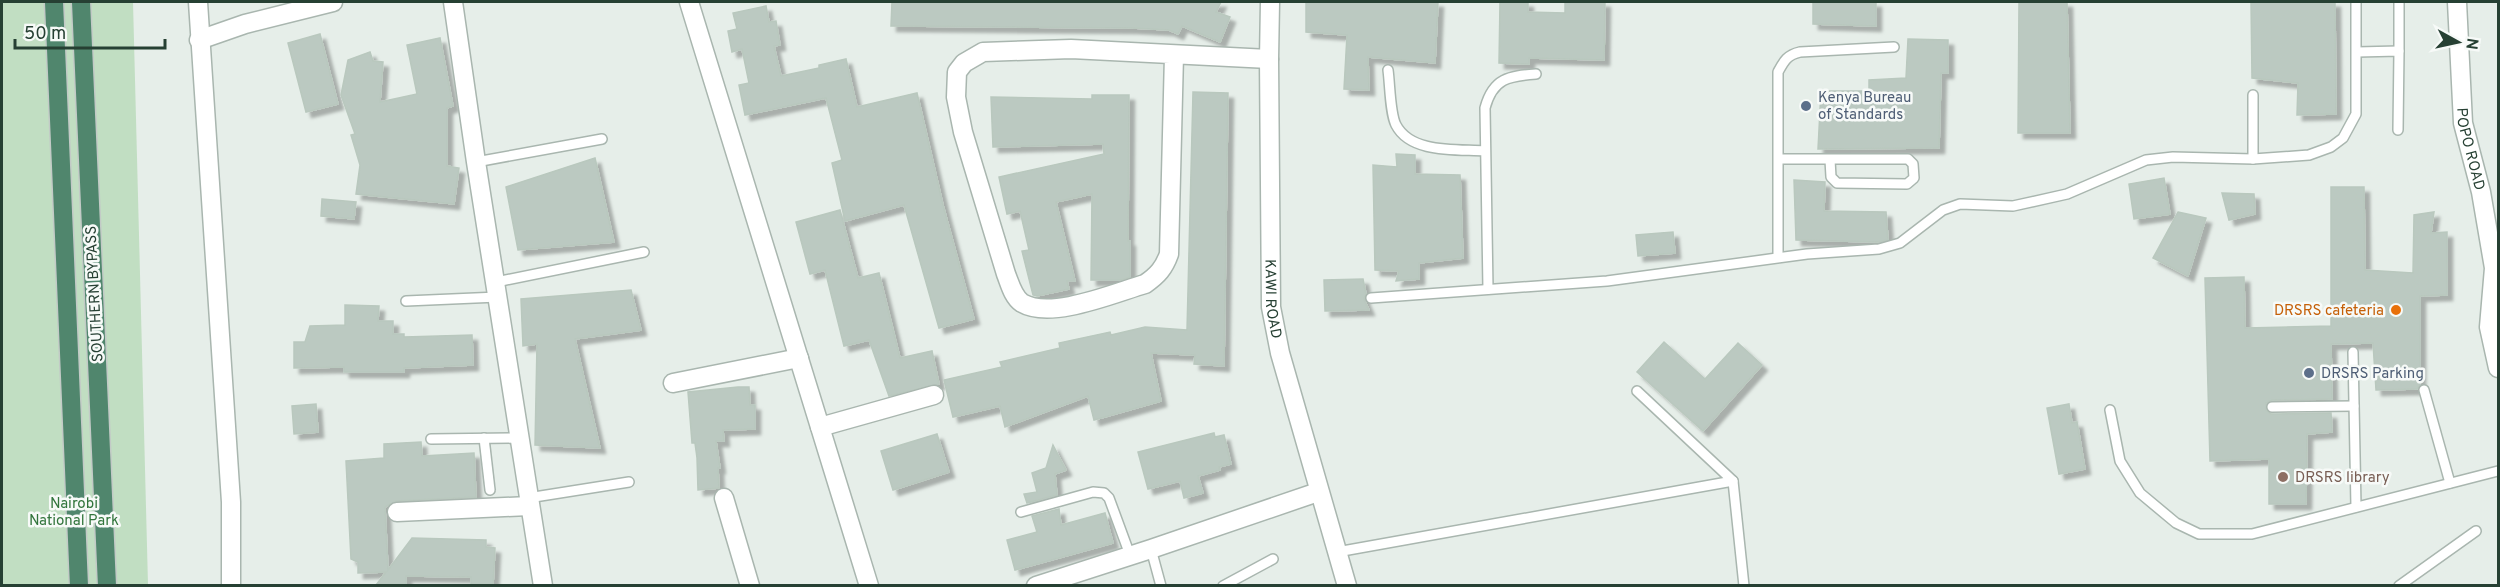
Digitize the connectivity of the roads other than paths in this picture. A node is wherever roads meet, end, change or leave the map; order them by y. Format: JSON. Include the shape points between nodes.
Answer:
{"nodes":[{"id":1,"x":54,"y":2,"type":"edge"},
{"id":2,"x":81,"y":2,"type":"edge"},
{"id":3,"x":198,"y":2,"type":"edge"},
{"id":4,"x":333,"y":2,"type":"edge"},
{"id":5,"x":453,"y":2,"type":"edge"},
{"id":6,"x":689,"y":2,"type":"edge"},
{"id":7,"x":1270,"y":2,"type":"edge"},
{"id":8,"x":2356,"y":2,"type":"edge"},
{"id":9,"x":2399,"y":2,"type":"edge"},
{"id":10,"x":2457,"y":2,"type":"edge"},
{"id":11,"x":199,"y":40,"type":"junction"},
{"id":12,"x":1894,"y":47,"type":"dead end"},
{"id":13,"x":2399,"y":51,"type":"junction"},
{"id":14,"x":2357,"y":52,"type":"junction"},
{"id":15,"x":1174,"y":55,"type":"junction"},
{"id":16,"x":1269,"y":59,"type":"junction"},
{"id":17,"x":1388,"y":70,"type":"dead end"},
{"id":18,"x":1536,"y":74,"type":"dead end"},
{"id":19,"x":2253,"y":95,"type":"dead end"},
{"id":20,"x":2398,"y":130,"type":"dead end"},
{"id":21,"x":602,"y":139,"type":"dead end"},
{"id":22,"x":1485,"y":151,"type":"junction"},
{"id":23,"x":1779,"y":159,"type":"junction"},
{"id":24,"x":2253,"y":159,"type":"junction"},
{"id":25,"x":1830,"y":160,"type":"junction"},
{"id":26,"x":476,"y":162,"type":"junction"},
{"id":27,"x":644,"y":252,"type":"dead end"},
{"id":28,"x":1778,"y":257,"type":"junction"},
{"id":29,"x":497,"y":289,"type":"junction"},
{"id":30,"x":1488,"y":290,"type":"junction"},
{"id":31,"x":1371,"y":298,"type":"dead end"},
{"id":32,"x":406,"y":301,"type":"dead end"},
{"id":33,"x":2353,"y":352,"type":"dead end"},
{"id":34,"x":799,"y":358,"type":"junction"},
{"id":35,"x":2499,"y":368,"type":"edge"},
{"id":36,"x":673,"y":383,"type":"dead end"},
{"id":37,"x":2424,"y":390,"type":"dead end"},
{"id":38,"x":1637,"y":391,"type":"dead end"},
{"id":39,"x":934,"y":395,"type":"dead end"},
{"id":40,"x":2354,"y":406,"type":"junction"},
{"id":41,"x":2272,"y":407,"type":"dead end"},
{"id":42,"x":2110,"y":410,"type":"dead end"},
{"id":43,"x":820,"y":427,"type":"junction"},
{"id":44,"x":484,"y":438,"type":"junction"},
{"id":45,"x":519,"y":438,"type":"junction"},
{"id":46,"x":431,"y":439,"type":"dead end"},
{"id":47,"x":2499,"y":471,"type":"edge"},
{"id":48,"x":1732,"y":481,"type":"junction"},
{"id":49,"x":629,"y":482,"type":"dead end"},
{"id":50,"x":2450,"y":483,"type":"junction"},
{"id":51,"x":490,"y":490,"type":"dead end"},
{"id":52,"x":1318,"y":492,"type":"junction"},
{"id":53,"x":724,"y":498,"type":"dead end"},
{"id":54,"x":529,"y":502,"type":"junction"},
{"id":55,"x":2356,"y":507,"type":"junction"},
{"id":56,"x":396,"y":512,"type":"dead end"},
{"id":57,"x":1021,"y":512,"type":"dead end"},
{"id":58,"x":2476,"y":531,"type":"dead end"},
{"id":59,"x":1151,"y":549,"type":"junction"},
{"id":60,"x":1337,"y":552,"type":"junction"},
{"id":61,"x":1130,"y":555,"type":"junction"},
{"id":62,"x":1273,"y":560,"type":"dead end"},
{"id":63,"x":79,"y":585,"type":"edge"},
{"id":64,"x":107,"y":585,"type":"edge"},
{"id":65,"x":231,"y":585,"type":"edge"},
{"id":66,"x":543,"y":585,"type":"edge"},
{"id":67,"x":750,"y":585,"type":"edge"},
{"id":68,"x":870,"y":585,"type":"edge"},
{"id":69,"x":1036,"y":585,"type":"edge"},
{"id":70,"x":1161,"y":585,"type":"edge"},
{"id":71,"x":1223,"y":585,"type":"edge"},
{"id":72,"x":1347,"y":585,"type":"edge"},
{"id":73,"x":1744,"y":585,"type":"edge"},
{"id":74,"x":2399,"y":585,"type":"edge"}],
"edges":[{"from":1,"to":63,"type":"highway","name":"SOUTHERN BYPASS"},
{"from":2,"to":64,"type":"highway","name":"SOUTHERN BYPASS"},
{"from":3,"to":11,"type":"street"},
{"from":4,"to":11,"type":"street"},
{"from":5,"to":26,"type":"street"},
{"from":6,"to":34,"type":"street"},
{"from":7,"to":16,"type":"street","name":"KAWI ROAD"},
{"from":8,"to":14,"type":"lane"},
{"from":9,"to":13,"type":"lane"},
{"from":10,"to":35,"type":"street","name":"POPO ROAD","via":[[2463,123],[2481,192],[2494,268],[2489,327]]},
{"from":11,"to":65,"type":"street","via":[[231,502]]},
{"from":12,"to":23,"type":"lane","via":[[1800,52],[1784,60],[1778,72]]},
{"from":13,"to":14,"type":"lane"},
{"from":13,"to":20,"type":"lane"},
{"from":14,"to":24,"type":"lane","via":[[2356,114],[2343,138],[2309,155]]},
{"from":15,"to":15,"type":"street","via":[[1071,49],[1000,50],[983,52],[957,72],[956,98],[963,132],[1006,274],[1015,297],[1023,303],[1056,309],[1145,284],[1164,266],[1169,254]]},
{"from":15,"to":16,"type":"street"},
{"from":16,"to":52,"type":"street","name":"KAWI ROAD","via":[[1271,307]]},
{"from":17,"to":22,"type":"lane","via":[[1395,124],[1406,139],[1431,147]]},
{"from":18,"to":22,"type":"lane","via":[[1509,77],[1489,94],[1485,108]]},
{"from":19,"to":24,"type":"lane"},
{"from":21,"to":26,"type":"lane"},
{"from":22,"to":30,"type":"lane"},
{"from":23,"to":25,"type":"lane"},
{"from":23,"to":28,"type":"lane"},
{"from":24,"to":28,"type":"lane","via":[[2146,160],[2067,194],[2013,206],[1960,204],[1943,210],[1900,243],[1879,249]]},
{"from":25,"to":25,"type":"lane","via":[[1831,177],[1838,183],[1907,184],[1914,178],[1913,164],[1908,159]]},
{"from":26,"to":29,"type":"street"},
{"from":27,"to":29,"type":"lane"},
{"from":28,"to":30,"type":"lane","via":[[1607,281]]},
{"from":29,"to":32,"type":"lane"},
{"from":29,"to":45,"type":"street"},
{"from":30,"to":31,"type":"lane"},
{"from":33,"to":40,"type":"lane"},
{"from":34,"to":36,"type":"street"},
{"from":34,"to":43,"type":"street"},
{"from":37,"to":50,"type":"lane"},
{"from":38,"to":48,"type":"lane"},
{"from":39,"to":43,"type":"street"},
{"from":40,"to":41,"type":"lane"},
{"from":40,"to":55,"type":"lane"},
{"from":42,"to":55,"type":"lane","via":[[2120,461],[2140,493],[2176,524],[2199,534],[2252,534]]},
{"from":43,"to":68,"type":"street"},
{"from":44,"to":45,"type":"lane"},
{"from":44,"to":46,"type":"lane"},
{"from":44,"to":51,"type":"lane"},
{"from":45,"to":54,"type":"street"},
{"from":47,"to":50,"type":"lane"},
{"from":48,"to":60,"type":"lane"},
{"from":48,"to":73,"type":"lane"},
{"from":49,"to":54,"type":"lane"},
{"from":50,"to":55,"type":"lane"},
{"from":52,"to":59,"type":"street"},
{"from":52,"to":60,"type":"street","name":"KAWI ROAD"},
{"from":53,"to":67,"type":"street"},
{"from":54,"to":56,"type":"street"},
{"from":54,"to":66,"type":"street"},
{"from":57,"to":61,"type":"lane","via":[[1093,492],[1104,493]]},
{"from":58,"to":74,"type":"lane"},
{"from":59,"to":61,"type":"street"},
{"from":59,"to":70,"type":"lane"},
{"from":60,"to":72,"type":"street","name":"KAWI ROAD"},
{"from":61,"to":69,"type":"street"},
{"from":62,"to":71,"type":"lane"}]}
